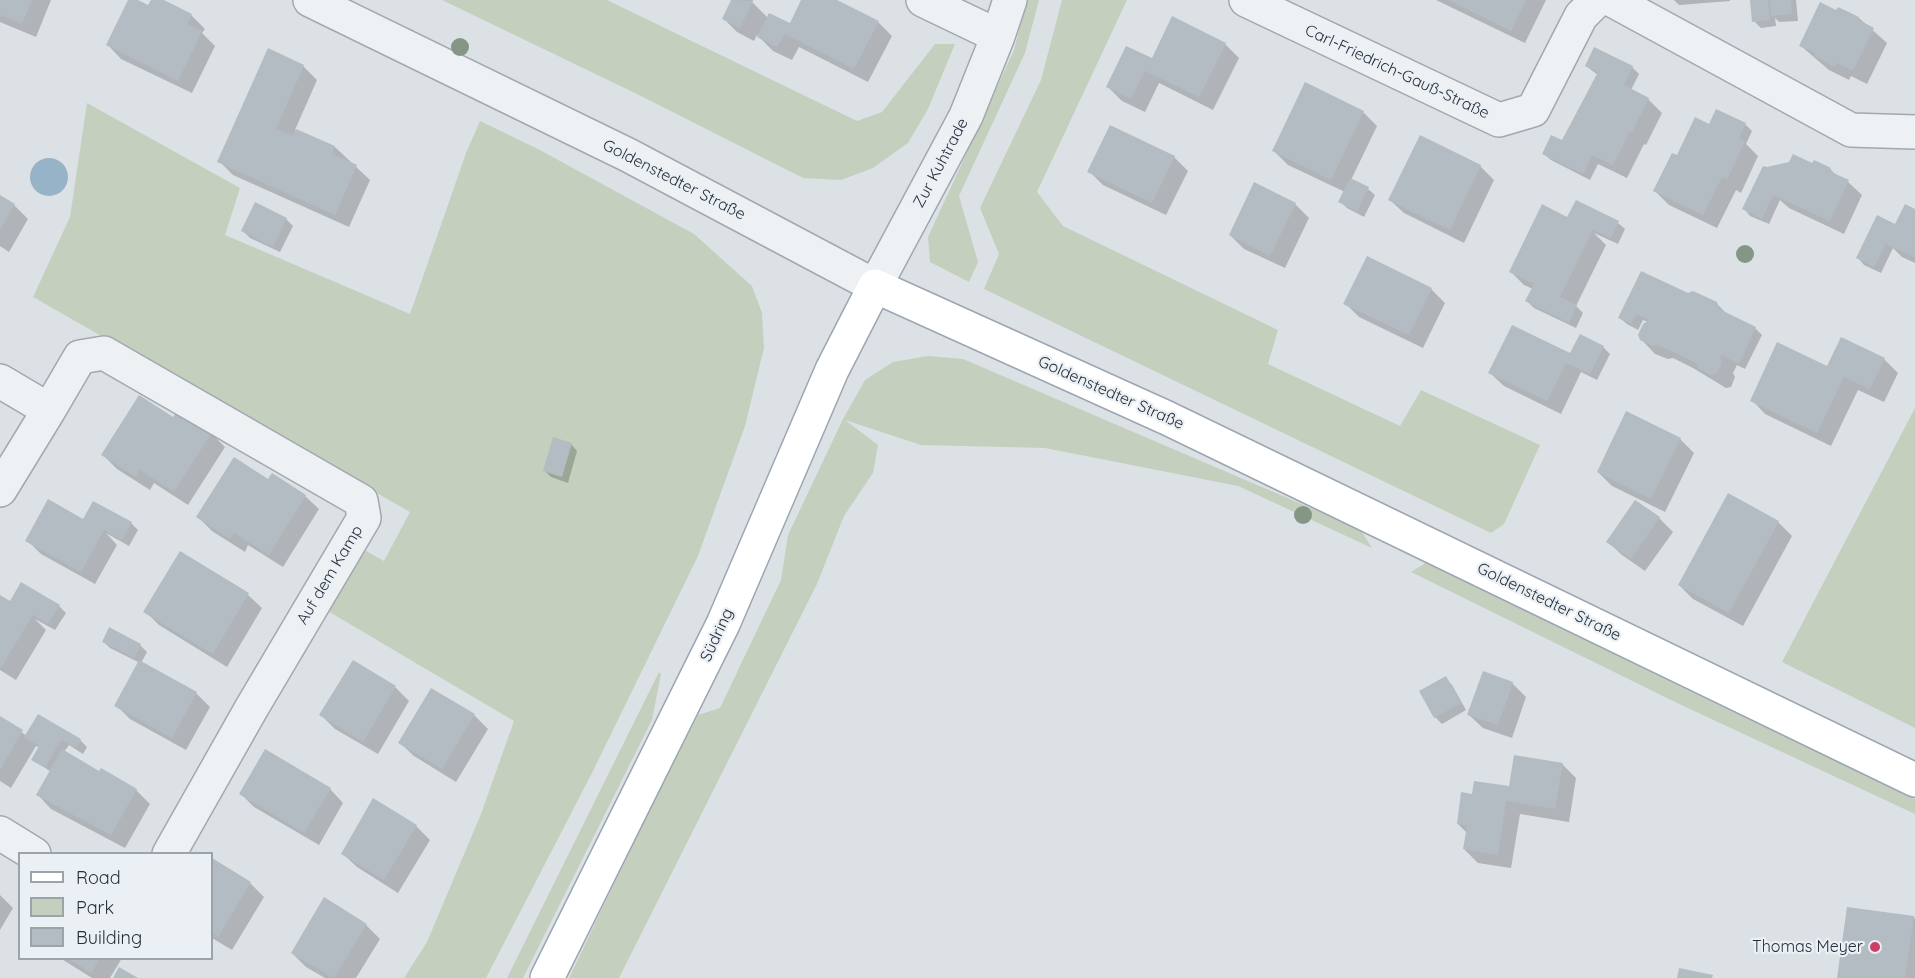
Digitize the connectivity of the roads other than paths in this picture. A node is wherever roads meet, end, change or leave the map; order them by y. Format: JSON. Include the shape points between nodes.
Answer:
{"nodes":[{"id":1,"x":310,"y":0,"type":"edge"},
{"id":2,"x":923,"y":0,"type":"edge"},
{"id":3,"x":1010,"y":0,"type":"edge"},
{"id":4,"x":1246,"y":0,"type":"edge"},
{"id":5,"x":1597,"y":0,"type":"edge"},
{"id":6,"x":1612,"y":0,"type":"edge"},
{"id":7,"x":998,"y":36,"type":"junction"},
{"id":8,"x":1915,"y":132,"type":"edge"},
{"id":9,"x":874,"y":286,"type":"junction"},
{"id":10,"x":0,"y":381,"type":"edge"},
{"id":11,"x":49,"y":410,"type":"junction"},
{"id":12,"x":0,"y":490,"type":"edge"},
{"id":13,"x":1915,"y":780,"type":"edge"},
{"id":14,"x":0,"y":833,"type":"edge"},
{"id":15,"x":31,"y":852,"type":"edge"},
{"id":16,"x":170,"y":852,"type":"edge"},
{"id":17,"x":547,"y":978,"type":"edge"}],
"edges":[{"from":1,"to":9,"type":"street","name":"Goldenstedter Straße","via":[[628,154]]},
{"from":2,"to":7,"type":"street"},
{"from":3,"to":7,"type":"street","name":"Zur Kuhtrade"},
{"from":4,"to":5,"type":"street","name":"Carl-Friedrich-Gauß-Straße","via":[[1499,120],[1533,110],[1581,16]]},
{"from":6,"to":8,"type":"street","via":[[1851,130]]},
{"from":7,"to":9,"type":"street","name":"Zur Kuhtrade","via":[[966,116]]},
{"from":9,"to":13,"type":"main road","name":"Goldenstedter Straße","via":[[1167,418]]},
{"from":9,"to":17,"type":"main road","name":"Südring","via":[[832,370],[723,624]]},
{"from":10,"to":11,"type":"street"},
{"from":11,"to":12,"type":"street"},
{"from":11,"to":16,"type":"street","name":"Auf dem Kamp","via":[[80,357],[104,353],[361,501],[364,518]]},
{"from":14,"to":15,"type":"street"}]}
